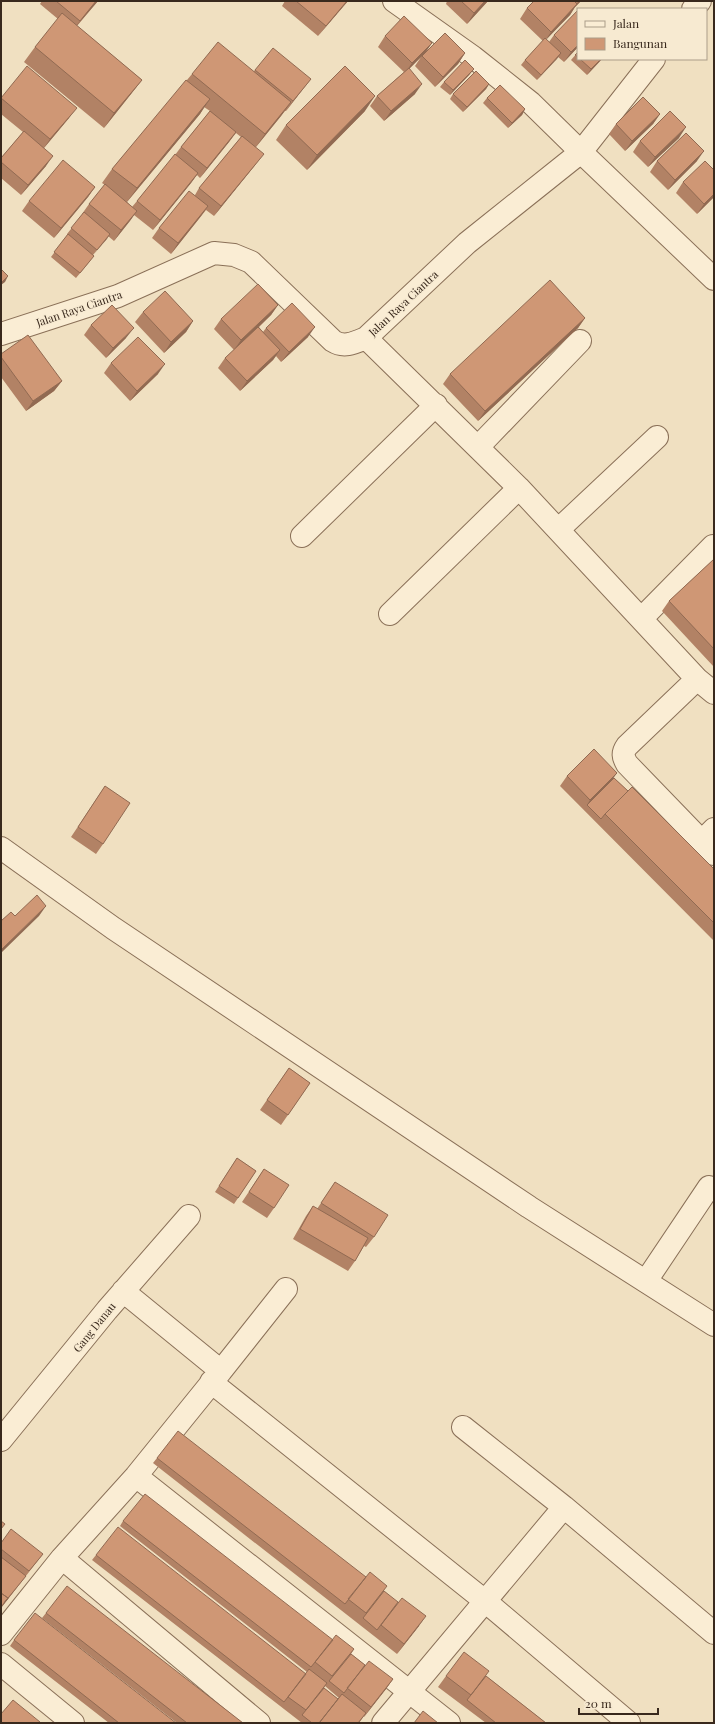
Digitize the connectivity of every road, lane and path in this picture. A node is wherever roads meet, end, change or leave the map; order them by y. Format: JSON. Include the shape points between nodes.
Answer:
{"nodes":[{"id":1,"x":394,"y":1,"type":"edge"},
{"id":2,"x":653,"y":60,"type":"edge"},
{"id":3,"x":581,"y":152,"type":"junction"},
{"id":4,"x":714,"y":279,"type":"edge"},
{"id":5,"x":1,"y":334,"type":"edge"},
{"id":6,"x":366,"y":338,"type":"junction"},
{"id":7,"x":580,"y":341,"type":"dead end"},
{"id":8,"x":436,"y":405,"type":"junction"},
{"id":9,"x":657,"y":437,"type":"dead end"},
{"id":10,"x":478,"y":447,"type":"junction"},
{"id":11,"x":519,"y":488,"type":"junction"},
{"id":12,"x":559,"y":529,"type":"junction"},
{"id":13,"x":302,"y":536,"type":"dead end"},
{"id":14,"x":713,"y":546,"type":"edge"},
{"id":15,"x":390,"y":614,"type":"dead end"},
{"id":16,"x":641,"y":619,"type":"junction"},
{"id":17,"x":697,"y":679,"type":"junction"},
{"id":18,"x":714,"y":693,"type":"edge"},
{"id":19,"x":710,"y":842,"type":"edge"},
{"id":20,"x":1,"y":848,"type":"edge"},
{"id":21,"x":714,"y":1190,"type":"edge"},
{"id":22,"x":189,"y":1216,"type":"dead end"},
{"id":23,"x":646,"y":1281,"type":"junction"},
{"id":24,"x":286,"y":1289,"type":"dead end"},
{"id":25,"x":123,"y":1291,"type":"junction"},
{"id":26,"x":714,"y":1325,"type":"edge"},
{"id":27,"x":216,"y":1377,"type":"junction"},
{"id":28,"x":463,"y":1427,"type":"dead end"},
{"id":29,"x":1,"y":1440,"type":"edge"},
{"id":30,"x":136,"y":1476,"type":"junction"},
{"id":31,"x":564,"y":1507,"type":"junction"},
{"id":32,"x":62,"y":1558,"type":"junction"},
{"id":33,"x":485,"y":1601,"type":"junction"},
{"id":34,"x":714,"y":1632,"type":"edge"},
{"id":35,"x":1,"y":1634,"type":"edge"},
{"id":36,"x":3,"y":1671,"type":"edge"},
{"id":37,"x":410,"y":1691,"type":"junction"},
{"id":38,"x":73,"y":1723,"type":"edge"},
{"id":39,"x":259,"y":1723,"type":"edge"},
{"id":40,"x":383,"y":1723,"type":"edge"},
{"id":41,"x":449,"y":1723,"type":"edge"},
{"id":42,"x":629,"y":1723,"type":"edge"}],
"edges":[{"from":1,"to":3,"type":"street","via":[[473,57],[531,103]]},
{"from":2,"to":3,"type":"street","name":"Jalan Raya Ciantra"},
{"from":3,"to":4,"type":"street"},
{"from":3,"to":6,"type":"street","name":"Jalan Raya Ciantra","via":[[467,243]]},
{"from":5,"to":6,"type":"street","name":"Jalan Raya Ciantra","via":[[118,296],[214,253],[234,255],[251,262],[338,344],[351,344]]},
{"from":6,"to":8,"type":"street"},
{"from":7,"to":10,"type":"street"},
{"from":8,"to":10,"type":"street"},
{"from":8,"to":13,"type":"street"},
{"from":9,"to":12,"type":"street"},
{"from":10,"to":11,"type":"street"},
{"from":11,"to":12,"type":"street"},
{"from":11,"to":15,"type":"street"},
{"from":12,"to":16,"type":"street"},
{"from":14,"to":16,"type":"street"},
{"from":16,"to":17,"type":"street"},
{"from":17,"to":18,"type":"street"},
{"from":17,"to":19,"type":"street","via":[[627,746],[623,753],[627,764]]},
{"from":20,"to":23,"type":"street","via":[[113,928],[529,1207]]},
{"from":21,"to":23,"type":"street","via":[[709,1187]]},
{"from":22,"to":25,"type":"street","name":"Gang Danau"},
{"from":23,"to":26,"type":"street"},
{"from":24,"to":27,"type":"street"},
{"from":25,"to":27,"type":"street"},
{"from":25,"to":29,"type":"street","name":"Gang Danau"},
{"from":27,"to":30,"type":"street"},
{"from":27,"to":33,"type":"street"},
{"from":28,"to":31,"type":"street"},
{"from":30,"to":32,"type":"street"},
{"from":30,"to":37,"type":"street"},
{"from":31,"to":33,"type":"street"},
{"from":31,"to":34,"type":"street"},
{"from":32,"to":35,"type":"street"},
{"from":32,"to":39,"type":"street"},
{"from":33,"to":37,"type":"street"},
{"from":33,"to":42,"type":"street"},
{"from":36,"to":38,"type":"street"},
{"from":37,"to":40,"type":"street"},
{"from":37,"to":41,"type":"street"}]}
